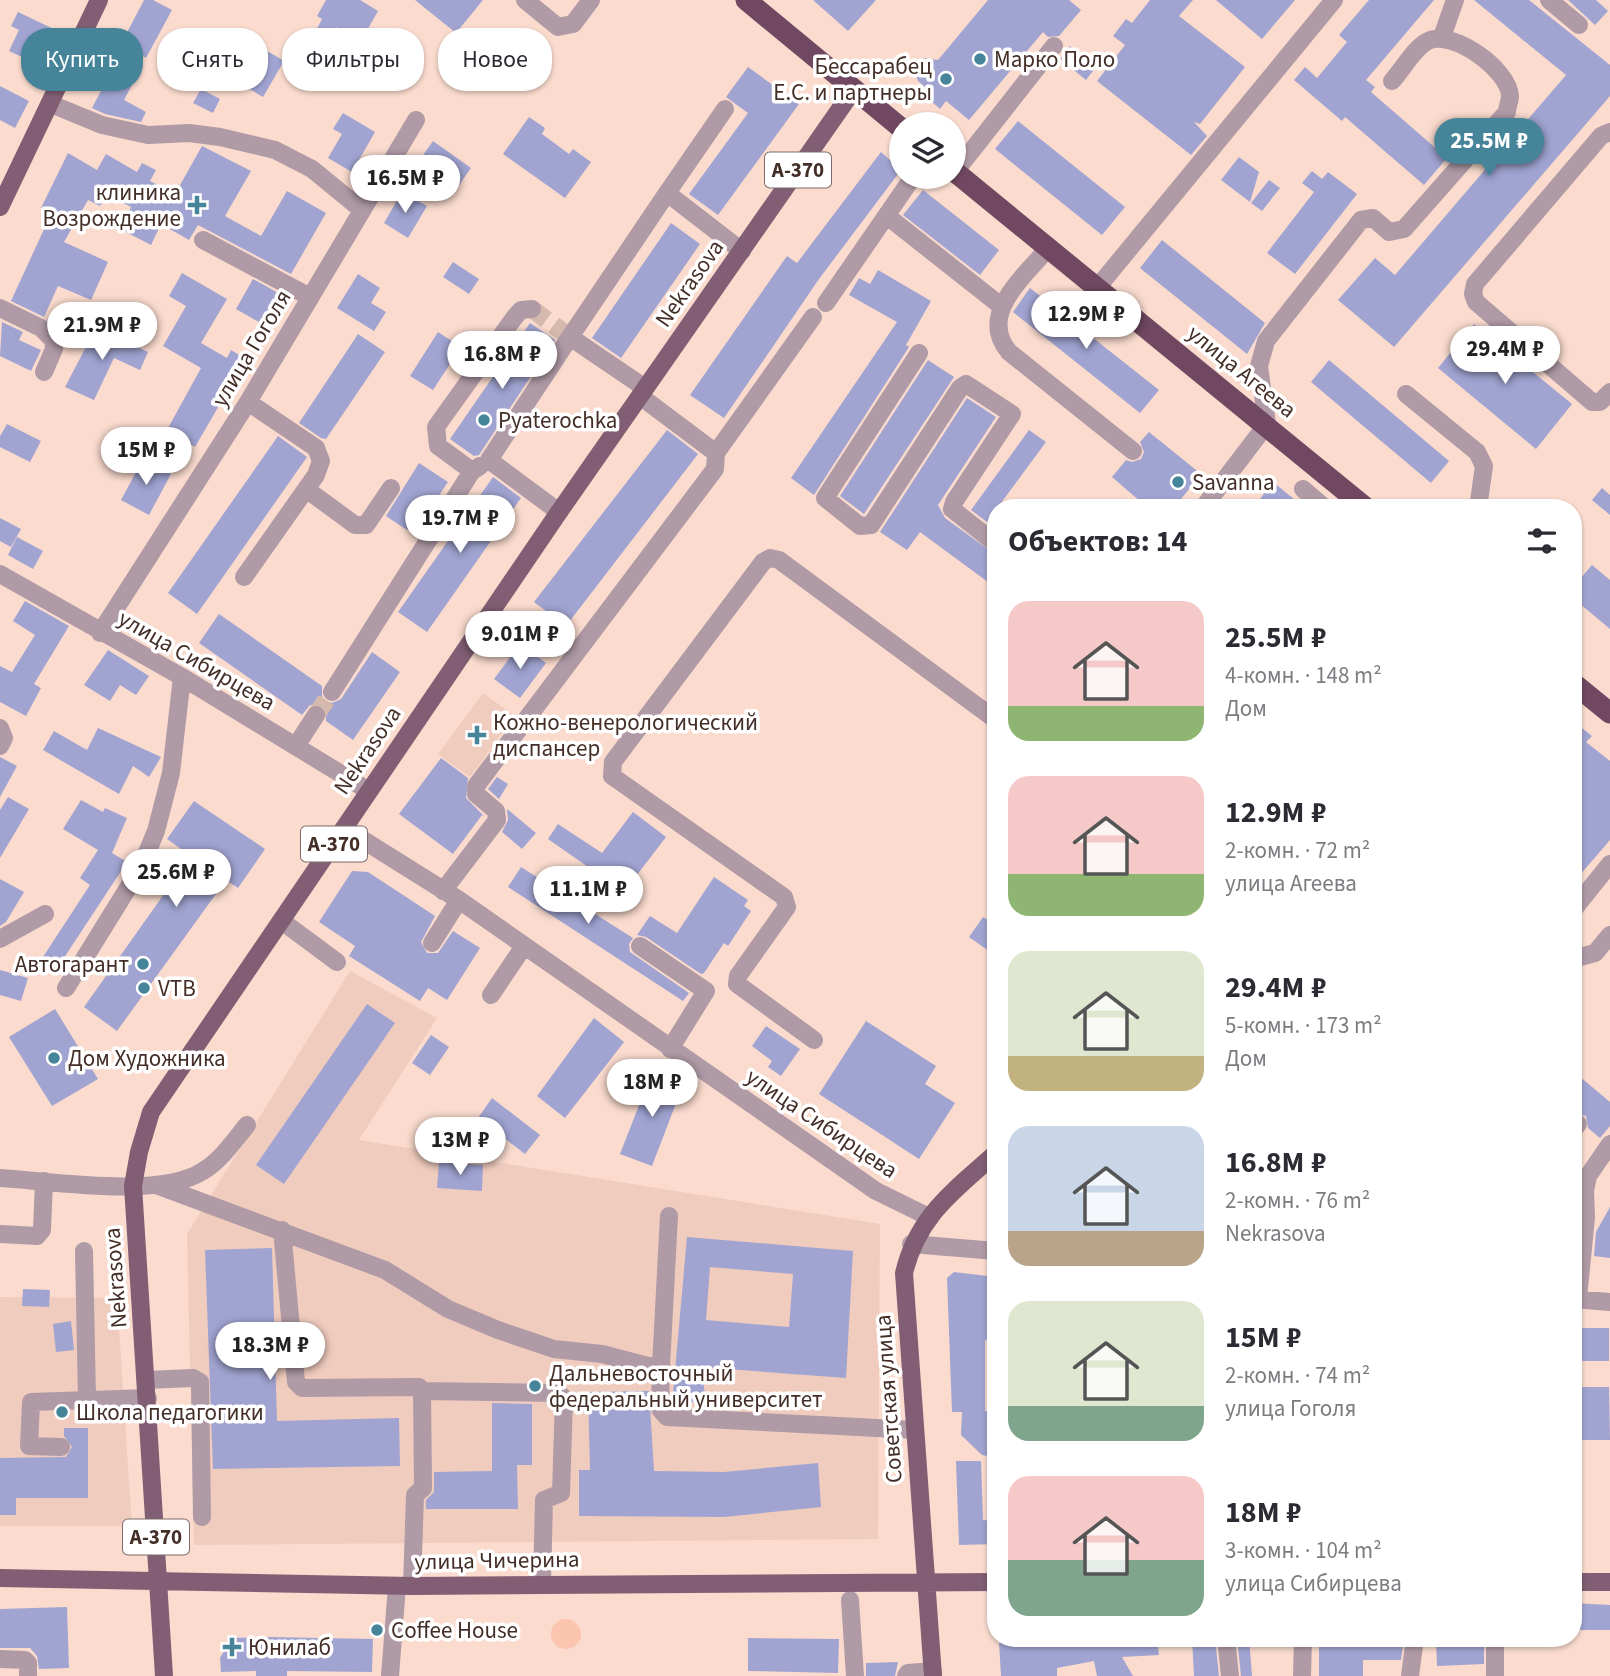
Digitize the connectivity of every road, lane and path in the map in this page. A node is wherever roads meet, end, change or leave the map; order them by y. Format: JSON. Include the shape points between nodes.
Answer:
{"nodes":[{"id":1,"x":99,"y":0,"type":"edge"},
{"id":2,"x":525,"y":0,"type":"edge"},
{"id":3,"x":592,"y":0,"type":"edge"},
{"id":4,"x":746,"y":0,"type":"edge"},
{"id":5,"x":1334,"y":0,"type":"edge"},
{"id":6,"x":1455,"y":0,"type":"edge"},
{"id":7,"x":1549,"y":0,"type":"edge"},
{"id":8,"x":1579,"y":25,"type":"dead end"},
{"id":9,"x":1442,"y":37,"type":"junction"},
{"id":10,"x":1054,"y":46,"type":"dead end"},
{"id":11,"x":1392,"y":81,"type":"dead end"},
{"id":12,"x":854,"y":89,"type":"junction"},
{"id":13,"x":51,"y":104,"type":"junction"},
{"id":14,"x":724,"y":109,"type":"dead end"},
{"id":15,"x":889,"y":118,"type":"edge"},
{"id":16,"x":416,"y":120,"type":"dead end"},
{"id":17,"x":1610,"y":132,"type":"edge"},
{"id":18,"x":966,"y":157,"type":"edge"},
{"id":19,"x":966,"y":181,"type":"edge"},
{"id":20,"x":905,"y":189,"type":"edge"},
{"id":21,"x":667,"y":193,"type":"junction"},
{"id":22,"x":0,"y":207,"type":"edge"},
{"id":23,"x":362,"y":210,"type":"junction"},
{"id":24,"x":887,"y":216,"type":"junction"},
{"id":25,"x":203,"y":240,"type":"dead end"},
{"id":26,"x":1049,"y":247,"type":"junction"},
{"id":27,"x":742,"y":251,"type":"junction"},
{"id":28,"x":1097,"y":288,"type":"junction"},
{"id":29,"x":310,"y":297,"type":"junction"},
{"id":30,"x":826,"y":303,"type":"dead end"},
{"id":31,"x":1001,"y":306,"type":"junction"},
{"id":32,"x":0,"y":308,"type":"edge"},
{"id":33,"x":532,"y":310,"type":"dead end"},
{"id":34,"x":813,"y":317,"type":"dead end"},
{"id":35,"x":570,"y":337,"type":"junction"},
{"id":36,"x":919,"y":353,"type":"dead end"},
{"id":37,"x":44,"y":372,"type":"dead end"},
{"id":38,"x":643,"y":392,"type":"junction"},
{"id":39,"x":1610,"y":392,"type":"edge"},
{"id":40,"x":1406,"y":394,"type":"dead end"},
{"id":41,"x":248,"y":402,"type":"junction"},
{"id":42,"x":1267,"y":424,"type":"junction"},
{"id":43,"x":1133,"y":451,"type":"dead end"},
{"id":44,"x":716,"y":453,"type":"junction"},
{"id":45,"x":489,"y":460,"type":"junction"},
{"id":46,"x":472,"y":471,"type":"junction"},
{"id":47,"x":391,"y":488,"type":"dead end"},
{"id":48,"x":306,"y":489,"type":"junction"},
{"id":49,"x":1303,"y":489,"type":"dead end"},
{"id":50,"x":1210,"y":499,"type":"edge"},
{"id":51,"x":1315,"y":499,"type":"edge"},
{"id":52,"x":1355,"y":499,"type":"edge"},
{"id":53,"x":1479,"y":499,"type":"edge"},
{"id":54,"x":559,"y":512,"type":"junction"},
{"id":55,"x":987,"y":537,"type":"edge"},
{"id":56,"x":0,"y":575,"type":"edge"},
{"id":57,"x":244,"y":577,"type":"dead end"},
{"id":58,"x":100,"y":633,"type":"junction"},
{"id":59,"x":182,"y":677,"type":"junction"},
{"id":60,"x":1582,"y":690,"type":"edge"},
{"id":61,"x":331,"y":692,"type":"tunnel mouth"},
{"id":62,"x":987,"y":713,"type":"edge"},
{"id":63,"x":1610,"y":713,"type":"edge"},
{"id":64,"x":316,"y":715,"type":"tunnel mouth"},
{"id":65,"x":0,"y":728,"type":"edge"},
{"id":66,"x":0,"y":746,"type":"edge"},
{"id":67,"x":296,"y":746,"type":"junction"},
{"id":68,"x":369,"y":791,"type":"junction"},
{"id":69,"x":344,"y":828,"type":"junction"},
{"id":70,"x":1610,"y":864,"type":"edge"},
{"id":71,"x":451,"y":896,"type":"junction"},
{"id":72,"x":1582,"y":899,"type":"edge"},
{"id":73,"x":45,"y":914,"type":"dead end"},
{"id":74,"x":283,"y":922,"type":"junction"},
{"id":75,"x":1610,"y":935,"type":"edge"},
{"id":76,"x":0,"y":939,"type":"edge"},
{"id":77,"x":432,"y":943,"type":"dead end"},
{"id":78,"x":524,"y":946,"type":"junction"},
{"id":79,"x":640,"y":946,"type":"dead end"},
{"id":80,"x":1582,"y":956,"type":"edge"},
{"id":81,"x":337,"y":962,"type":"dead end"},
{"id":82,"x":66,"y":988,"type":"dead end"},
{"id":83,"x":491,"y":995,"type":"dead end"},
{"id":84,"x":814,"y":1040,"type":"dead end"},
{"id":85,"x":670,"y":1049,"type":"junction"},
{"id":86,"x":247,"y":1125,"type":"dead end"},
{"id":87,"x":1610,"y":1143,"type":"edge"},
{"id":88,"x":987,"y":1162,"type":"edge"},
{"id":89,"x":0,"y":1178,"type":"edge"},
{"id":90,"x":44,"y":1181,"type":"junction"},
{"id":91,"x":133,"y":1186,"type":"junction"},
{"id":92,"x":159,"y":1186,"type":"junction"},
{"id":93,"x":1582,"y":1195,"type":"edge"},
{"id":94,"x":668,"y":1216,"type":"dead end"},
{"id":95,"x":929,"y":1217,"type":"junction"},
{"id":96,"x":282,"y":1230,"type":"junction"},
{"id":97,"x":0,"y":1234,"type":"edge"},
{"id":98,"x":911,"y":1244,"type":"junction"},
{"id":99,"x":987,"y":1250,"type":"edge"},
{"id":100,"x":84,"y":1251,"type":"dead end"},
{"id":101,"x":1582,"y":1300,"type":"edge"},
{"id":102,"x":1610,"y":1302,"type":"edge"},
{"id":103,"x":660,"y":1366,"type":"junction"},
{"id":104,"x":146,"y":1380,"type":"junction"},
{"id":105,"x":422,"y":1391,"type":"junction"},
{"id":106,"x":148,"y":1398,"type":"junction"},
{"id":107,"x":87,"y":1400,"type":"junction"},
{"id":108,"x":915,"y":1430,"type":"junction"},
{"id":109,"x":61,"y":1447,"type":"dead end"},
{"id":110,"x":202,"y":1517,"type":"dead end"},
{"id":111,"x":0,"y":1578,"type":"edge"},
{"id":112,"x":159,"y":1580,"type":"junction"},
{"id":113,"x":987,"y":1581,"type":"edge"},
{"id":114,"x":1582,"y":1582,"type":"edge"},
{"id":115,"x":1610,"y":1582,"type":"edge"},
{"id":116,"x":542,"y":1583,"type":"junction"},
{"id":117,"x":926,"y":1583,"type":"junction"},
{"id":118,"x":404,"y":1586,"type":"junction"},
{"id":119,"x":850,"y":1600,"type":"dead end"},
{"id":120,"x":1227,"y":1647,"type":"edge"},
{"id":121,"x":1303,"y":1647,"type":"edge"},
{"id":122,"x":1414,"y":1647,"type":"edge"},
{"id":123,"x":1495,"y":1647,"type":"edge"},
{"id":124,"x":0,"y":1660,"type":"edge"},
{"id":125,"x":933,"y":1673,"type":"edge"},
{"id":126,"x":28,"y":1676,"type":"edge"},
{"id":127,"x":164,"y":1676,"type":"edge"},
{"id":128,"x":390,"y":1676,"type":"edge"},
{"id":129,"x":855,"y":1676,"type":"edge"},
{"id":130,"x":906,"y":1676,"type":"edge"},
{"id":131,"x":1230,"y":1676,"type":"edge"},
{"id":132,"x":1302,"y":1676,"type":"edge"},
{"id":133,"x":1410,"y":1676,"type":"edge"},
{"id":134,"x":1495,"y":1676,"type":"edge"}],
"edges":[{"from":1,"to":13,"type":"main road"},
{"from":2,"to":3,"type":"street","via":[[558,27],[573,24]]},
{"from":4,"to":12,"type":"highway"},
{"from":5,"to":28,"type":"street"},
{"from":6,"to":9,"type":"street"},
{"from":7,"to":8,"type":"street"},
{"from":9,"to":11,"type":"street","via":[[1426,41]]},
{"from":9,"to":42,"type":"street","via":[[1464,43],[1503,78],[1510,95],[1507,112],[1404,229],[1389,232],[1373,218],[1361,220],[1266,341],[1259,366]]},
{"from":10,"to":18,"type":"street"},
{"from":12,"to":15,"type":"highway"},
{"from":12,"to":27,"type":"main road","name":"Nekrasova","number":"А-370"},
{"from":13,"to":22,"type":"main road"},
{"from":13,"to":23,"type":"street","via":[[114,128],[148,135],[189,133],[275,150],[312,169]]},
{"from":14,"to":21,"type":"street"},
{"from":16,"to":23,"type":"street","name":"улица Гоголя"},
{"from":17,"to":39,"type":"street","via":[[1601,135],[1475,284],[1473,294],[1476,302],[1592,402],[1600,402]]},
{"from":19,"to":26,"type":"highway","name":"улица Агеева"},
{"from":20,"to":24,"type":"street"},
{"from":21,"to":27,"type":"street"},
{"from":21,"to":35,"type":"street"},
{"from":23,"to":29,"type":"street","name":"улица Гоголя"},
{"from":24,"to":30,"type":"street"},
{"from":24,"to":31,"type":"street"},
{"from":25,"to":29,"type":"street"},
{"from":26,"to":28,"type":"highway","name":"улица Агеева"},
{"from":26,"to":31,"type":"street"},
{"from":27,"to":38,"type":"main road","name":"Nekrasova","number":"А-370"},
{"from":28,"to":42,"type":"highway","name":"улица Агеева"},
{"from":29,"to":41,"type":"street","name":"улица Гоголя"},
{"from":31,"to":43,"type":"street","via":[[998,334],[1009,352]]},
{"from":32,"to":37,"type":"street","via":[[41,328],[53,340]]},
{"from":33,"to":46,"type":"street","via":[[521,310],[514,318],[436,427],[438,446]]},
{"from":34,"to":44,"type":"street"},
{"from":35,"to":38,"type":"street"},
{"from":35,"to":45,"type":"street"},
{"from":36,"to":55,"type":"street","via":[[825,498],[860,526],[871,525],[966,384],[1012,414],[952,509]]},
{"from":38,"to":44,"type":"street"},
{"from":38,"to":54,"type":"main road","name":"Nekrasova","number":"А-370"},
{"from":40,"to":53,"type":"street","via":[[1477,452],[1484,466]]},
{"from":41,"to":48,"type":"street","via":[[316,448],[321,461]]},
{"from":41,"to":58,"type":"street","name":"улица Гоголя"},
{"from":42,"to":50,"type":"street"},
{"from":42,"to":52,"type":"highway","name":"улица Агеева"},
{"from":44,"to":71,"type":"street","via":[[715,469],[476,786],[475,794],[496,811],[497,820]]},
{"from":45,"to":46,"type":"street"},
{"from":45,"to":54,"type":"street"},
{"from":46,"to":61,"type":"street"},
{"from":47,"to":48,"type":"street","via":[[366,526],[355,525]]},
{"from":48,"to":57,"type":"street"},
{"from":49,"to":51,"type":"street"},
{"from":54,"to":68,"type":"main road","name":"Nekrasova","number":"А-370"},
{"from":56,"to":58,"type":"street","name":"улица Сибирцева"},
{"from":58,"to":59,"type":"street","name":"улица Сибирцева"},
{"from":59,"to":67,"type":"street","name":"улица Сибирцева"},
{"from":59,"to":82,"type":"street","via":[[172,773],[150,848]]},
{"from":60,"to":63,"type":"highway"},
{"from":62,"to":84,"type":"street","via":[[779,560],[770,558],[613,762],[612,776],[784,897],[787,907],[738,976],[737,984]]},
{"from":64,"to":67,"type":"street"},
{"from":65,"to":66,"type":"street","via":[[4,738]]},
{"from":67,"to":68,"type":"street","name":"улица Сибирцева"},
{"from":68,"to":69,"type":"main road","name":"Nekrasova","number":"А-370"},
{"from":69,"to":71,"type":"street","name":"улица Сибирцева"},
{"from":69,"to":74,"type":"main road","name":"Nekrasova","number":"А-370"},
{"from":70,"to":72,"type":"street"},
{"from":71,"to":77,"type":"street"},
{"from":71,"to":78,"type":"street","name":"улица Сибирцева"},
{"from":73,"to":76,"type":"street"},
{"from":74,"to":81,"type":"street"},
{"from":74,"to":91,"type":"main road","name":"Nekrasova","number":"А-370","via":[[151,1112]]},
{"from":75,"to":80,"type":"street","via":[[1595,953]]},
{"from":78,"to":83,"type":"street"},
{"from":78,"to":85,"type":"street","name":"улица Сибирцева"},
{"from":79,"to":85,"type":"street","via":[[706,991]]},
{"from":85,"to":95,"type":"street","name":"улица Сибирцева","via":[[876,1191]]},
{"from":86,"to":92,"type":"street","via":[[201,1172]]},
{"from":87,"to":93,"type":"street","via":[[1588,1176]]},
{"from":88,"to":95,"type":"main road","name":"Советская улица"},
{"from":89,"to":90,"type":"street"},
{"from":90,"to":91,"type":"street"},
{"from":90,"to":97,"type":"street","via":[[42,1230],[37,1236]]},
{"from":91,"to":92,"type":"street"},
{"from":91,"to":104,"type":"main road","name":"Nekrasova","number":"А-370"},
{"from":92,"to":96,"type":"street"},
{"from":94,"to":103,"type":"street"},
{"from":95,"to":98,"type":"main road","name":"Советская улица"},
{"from":96,"to":103,"type":"street","via":[[385,1270],[448,1309],[498,1330],[554,1349]]},
{"from":96,"to":105,"type":"street","via":[[296,1382],[302,1388],[419,1387]]},
{"from":98,"to":99,"type":"street"},
{"from":98,"to":108,"type":"main road","name":"Советская улица","via":[[904,1273]]},
{"from":100,"to":107,"type":"street"},
{"from":101,"to":102,"type":"street"},
{"from":103,"to":108,"type":"street","via":[[660,1409],[667,1417]]},
{"from":104,"to":106,"type":"main road","name":"Nekrasova","number":"А-370"},
{"from":104,"to":110,"type":"street","via":[[193,1378],[200,1382]]},
{"from":105,"to":116,"type":"street","via":[[559,1393],[564,1399],[561,1493],[544,1500]]},
{"from":105,"to":118,"type":"street","via":[[423,1488],[415,1495]]},
{"from":106,"to":107,"type":"street"},
{"from":106,"to":112,"type":"main road","name":"Nekrasova","number":"А-370"},
{"from":107,"to":109,"type":"street","via":[[36,1401],[28,1406],[29,1446]]},
{"from":108,"to":117,"type":"main road","name":"Советская улица"},
{"from":111,"to":112,"type":"main road","name":"улица Чичерина"},
{"from":112,"to":118,"type":"main road","name":"улица Чичерина"},
{"from":112,"to":127,"type":"main road","name":"Nekrasova","number":"А-370"},
{"from":113,"to":117,"type":"main road","name":"улица Чичерина"},
{"from":114,"to":115,"type":"main road"},
{"from":116,"to":117,"type":"main road","name":"улица Чичерина"},
{"from":116,"to":118,"type":"main road","name":"улица Чичерина"},
{"from":117,"to":125,"type":"main road","name":"Советская улица"},
{"from":118,"to":128,"type":"street"},
{"from":119,"to":129,"type":"street"},
{"from":120,"to":131,"type":"street"},
{"from":121,"to":132,"type":"street"},
{"from":122,"to":133,"type":"street"},
{"from":123,"to":134,"type":"street"},
{"from":124,"to":126,"type":"street","via":[[25,1660]]},
{"from":125,"to":130,"type":"street"}]}
